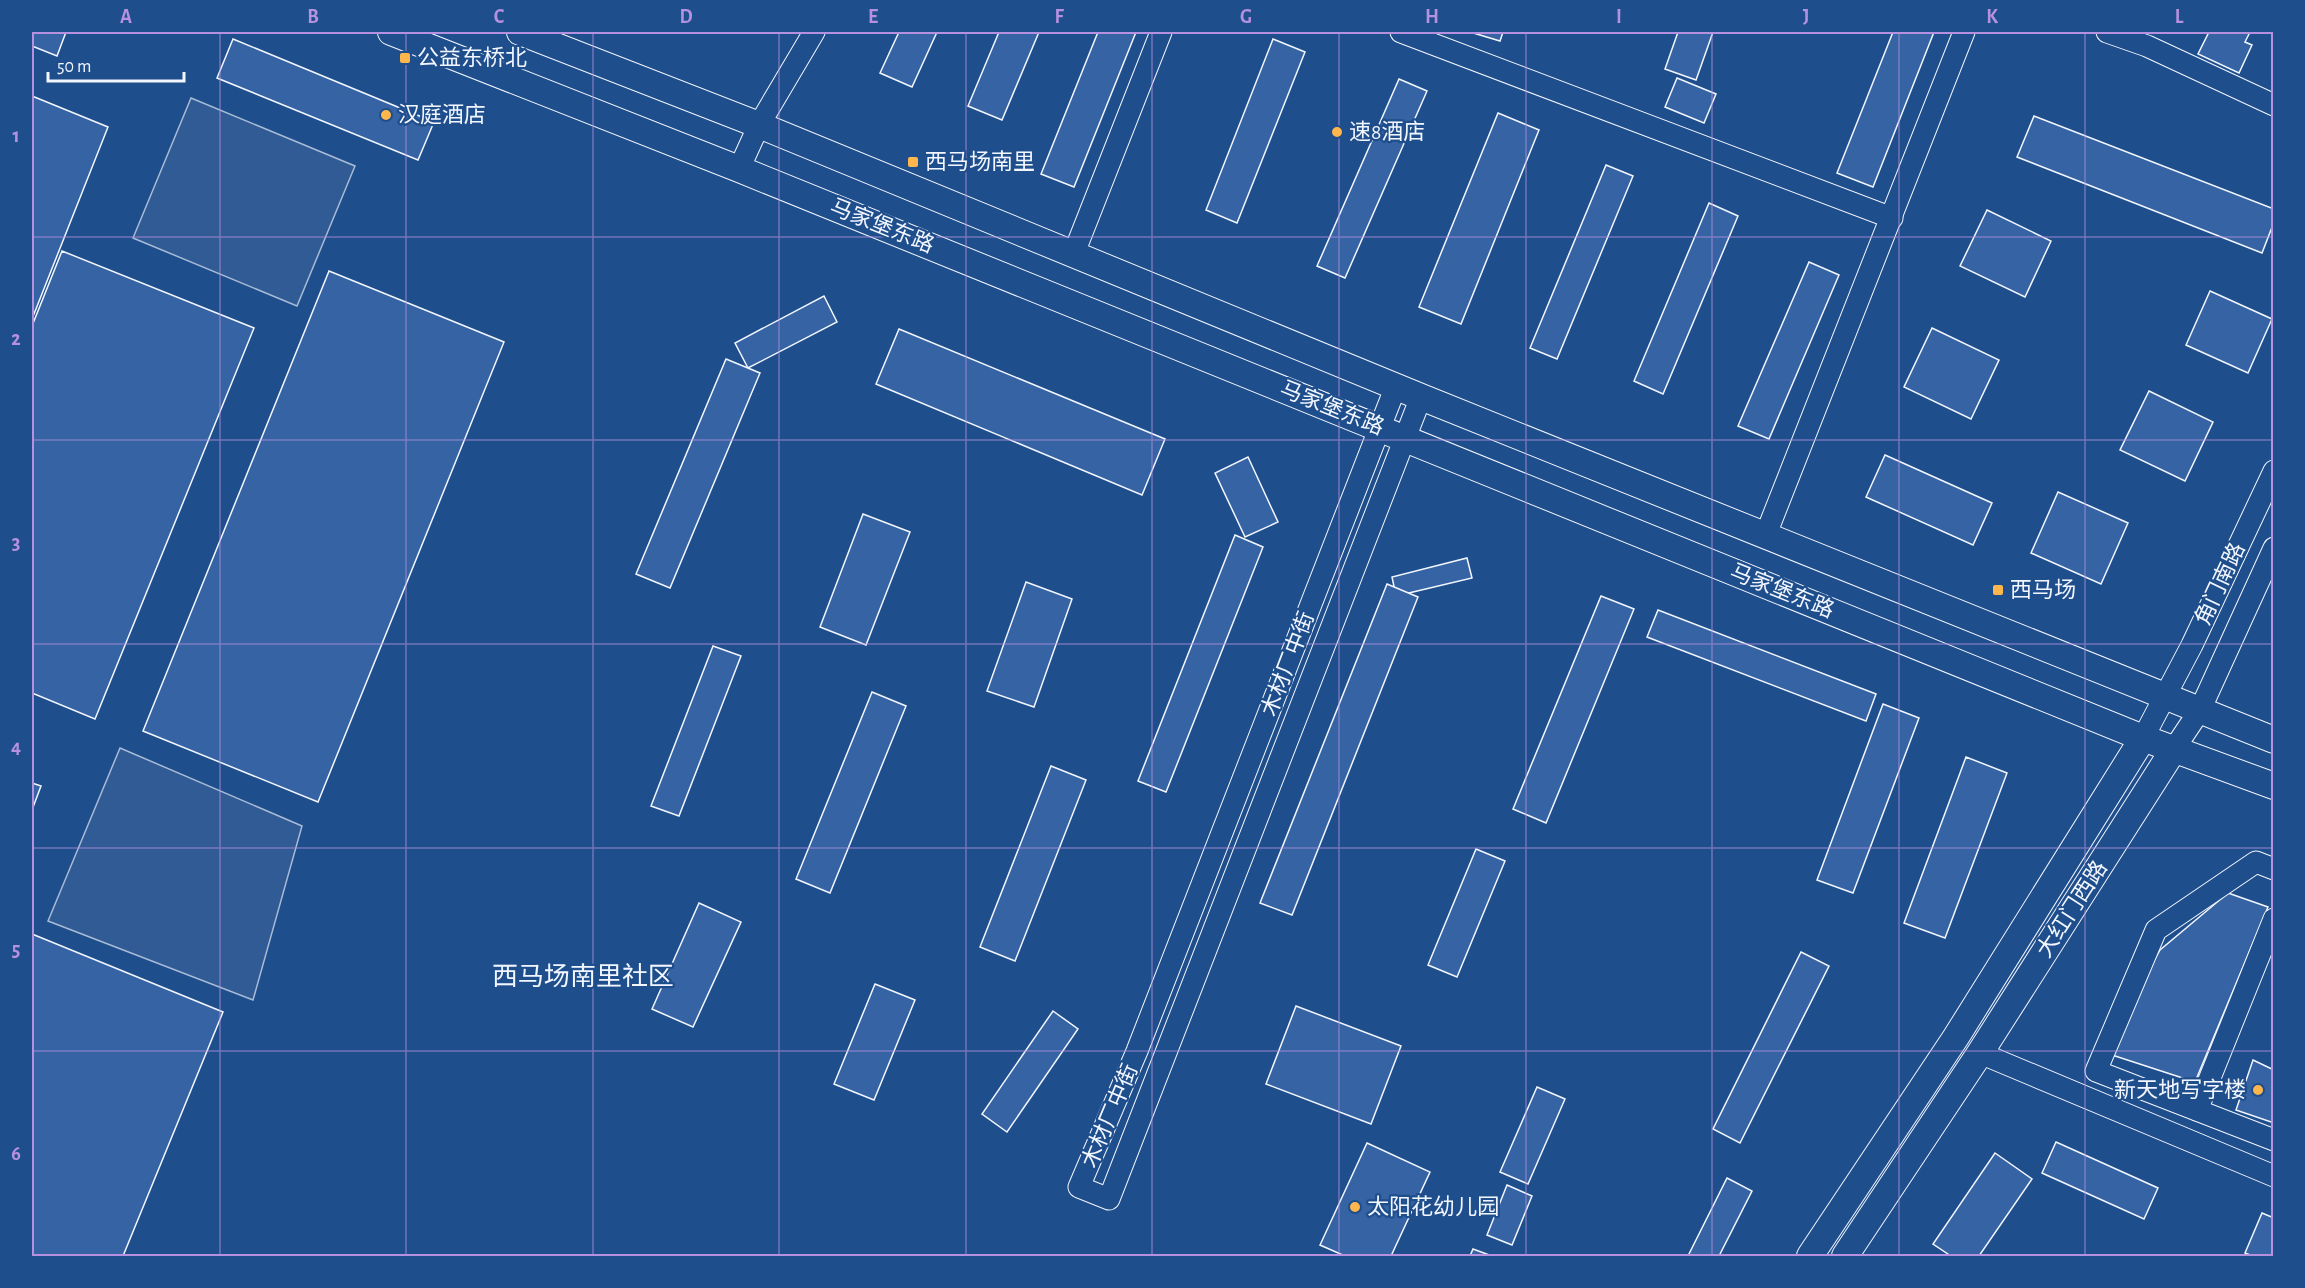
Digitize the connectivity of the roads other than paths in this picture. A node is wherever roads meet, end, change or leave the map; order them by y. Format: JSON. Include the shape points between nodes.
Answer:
{"nodes":[{"id":1,"x":391,"y":32,"type":"edge"},
{"id":2,"x":520,"y":32,"type":"edge"},
{"id":3,"x":814,"y":32,"type":"edge"},
{"id":4,"x":1161,"y":32,"type":"edge"},
{"id":5,"x":1401,"y":32,"type":"edge"},
{"id":6,"x":1964,"y":32,"type":"edge"},
{"id":7,"x":2108,"y":32,"type":"edge"},
{"id":8,"x":2150,"y":39,"type":"edge"},
{"id":9,"x":2274,"y":105,"type":"edge"},
{"id":10,"x":759,"y":125,"type":"junction"},
{"id":11,"x":739,"y":169,"type":"junction"},
{"id":12,"x":1892,"y":218,"type":"junction"},
{"id":13,"x":1074,"y":253,"type":"junction"},
{"id":14,"x":1396,"y":387,"type":"junction"},
{"id":15,"x":1421,"y":397,"type":"junction"},
{"id":16,"x":1380,"y":427,"type":"junction"},
{"id":17,"x":1406,"y":438,"type":"junction"},
{"id":18,"x":2274,"y":471,"type":"edge"},
{"id":19,"x":1766,"y":534,"type":"junction"},
{"id":20,"x":2274,"y":548,"type":"edge"},
{"id":21,"x":2164,"y":696,"type":"junction"},
{"id":22,"x":2200,"y":710,"type":"junction"},
{"id":23,"x":2144,"y":738,"type":"junction"},
{"id":24,"x":2274,"y":740,"type":"edge"},
{"id":25,"x":2174,"y":749,"type":"junction"},
{"id":26,"x":2274,"y":786,"type":"edge"},
{"id":27,"x":2274,"y":869,"type":"edge"},
{"id":28,"x":2274,"y":919,"type":"edge"},
{"id":29,"x":1980,"y":1053,"type":"junction"},
{"id":30,"x":2197,"y":1110,"type":"junction"},
{"id":31,"x":2274,"y":1140,"type":"edge"},
{"id":32,"x":2274,"y":1176,"type":"edge"},
{"id":33,"x":1810,"y":1257,"type":"edge"},
{"id":34,"x":1845,"y":1257,"type":"edge"}],
"edges":[{"from":1,"to":11,"type":"main road","name":"马家堡东路"},
{"from":2,"to":10,"type":"main road","name":"马家堡东路"},
{"from":3,"to":10,"type":"street"},
{"from":4,"to":13,"type":"street"},
{"from":5,"to":12,"type":"street"},
{"from":6,"to":12,"type":"street"},
{"from":7,"to":8,"type":"street"},
{"from":8,"to":9,"type":"street"},
{"from":10,"to":11,"type":"street"},
{"from":10,"to":13,"type":"main road","name":"马家堡东路"},
{"from":11,"to":16,"type":"main road","name":"马家堡东路"},
{"from":12,"to":19,"type":"street"},
{"from":13,"to":14,"type":"main road","name":"马家堡东路"},
{"from":14,"to":15,"type":"main road","name":"马家堡东路"},
{"from":14,"to":16,"type":"street","name":"木材厂中街"},
{"from":15,"to":17,"type":"street"},
{"from":15,"to":19,"type":"main road","name":"马家堡东路"},
{"from":16,"to":17,"type":"main road","name":"马家堡东路"},
{"from":16,"to":17,"type":"street","name":"木材厂中街","via":[[1137,1052],[1079,1187],[1109,1199]]},
{"from":17,"to":23,"type":"main road","name":"马家堡东路"},
{"from":18,"to":21,"type":"street","name":"角门南路"},
{"from":19,"to":21,"type":"main road","name":"马家堡东路"},
{"from":20,"to":22,"type":"street","name":"大红门西路"},
{"from":21,"to":22,"type":"main road","name":"马家堡东路"},
{"from":21,"to":23,"type":"street","name":"大红门西路"},
{"from":22,"to":24,"type":"main road","name":"马家堡东路"},
{"from":22,"to":25,"type":"street","name":"大红门西路"},
{"from":23,"to":25,"type":"main road","name":"马家堡东路"},
{"from":23,"to":33,"type":"main road","name":"大红门西路","via":[[1956,1037]]},
{"from":25,"to":26,"type":"main road","name":"马家堡东路"},
{"from":25,"to":29,"type":"main road","name":"大红门西路"},
{"from":27,"to":30,"type":"street","via":[[2256,862],[2156,930],[2096,1071]]},
{"from":28,"to":30,"type":"street"},
{"from":29,"to":32,"type":"street"},
{"from":29,"to":34,"type":"main road","name":"大红门西路"},
{"from":30,"to":31,"type":"street"}]}
